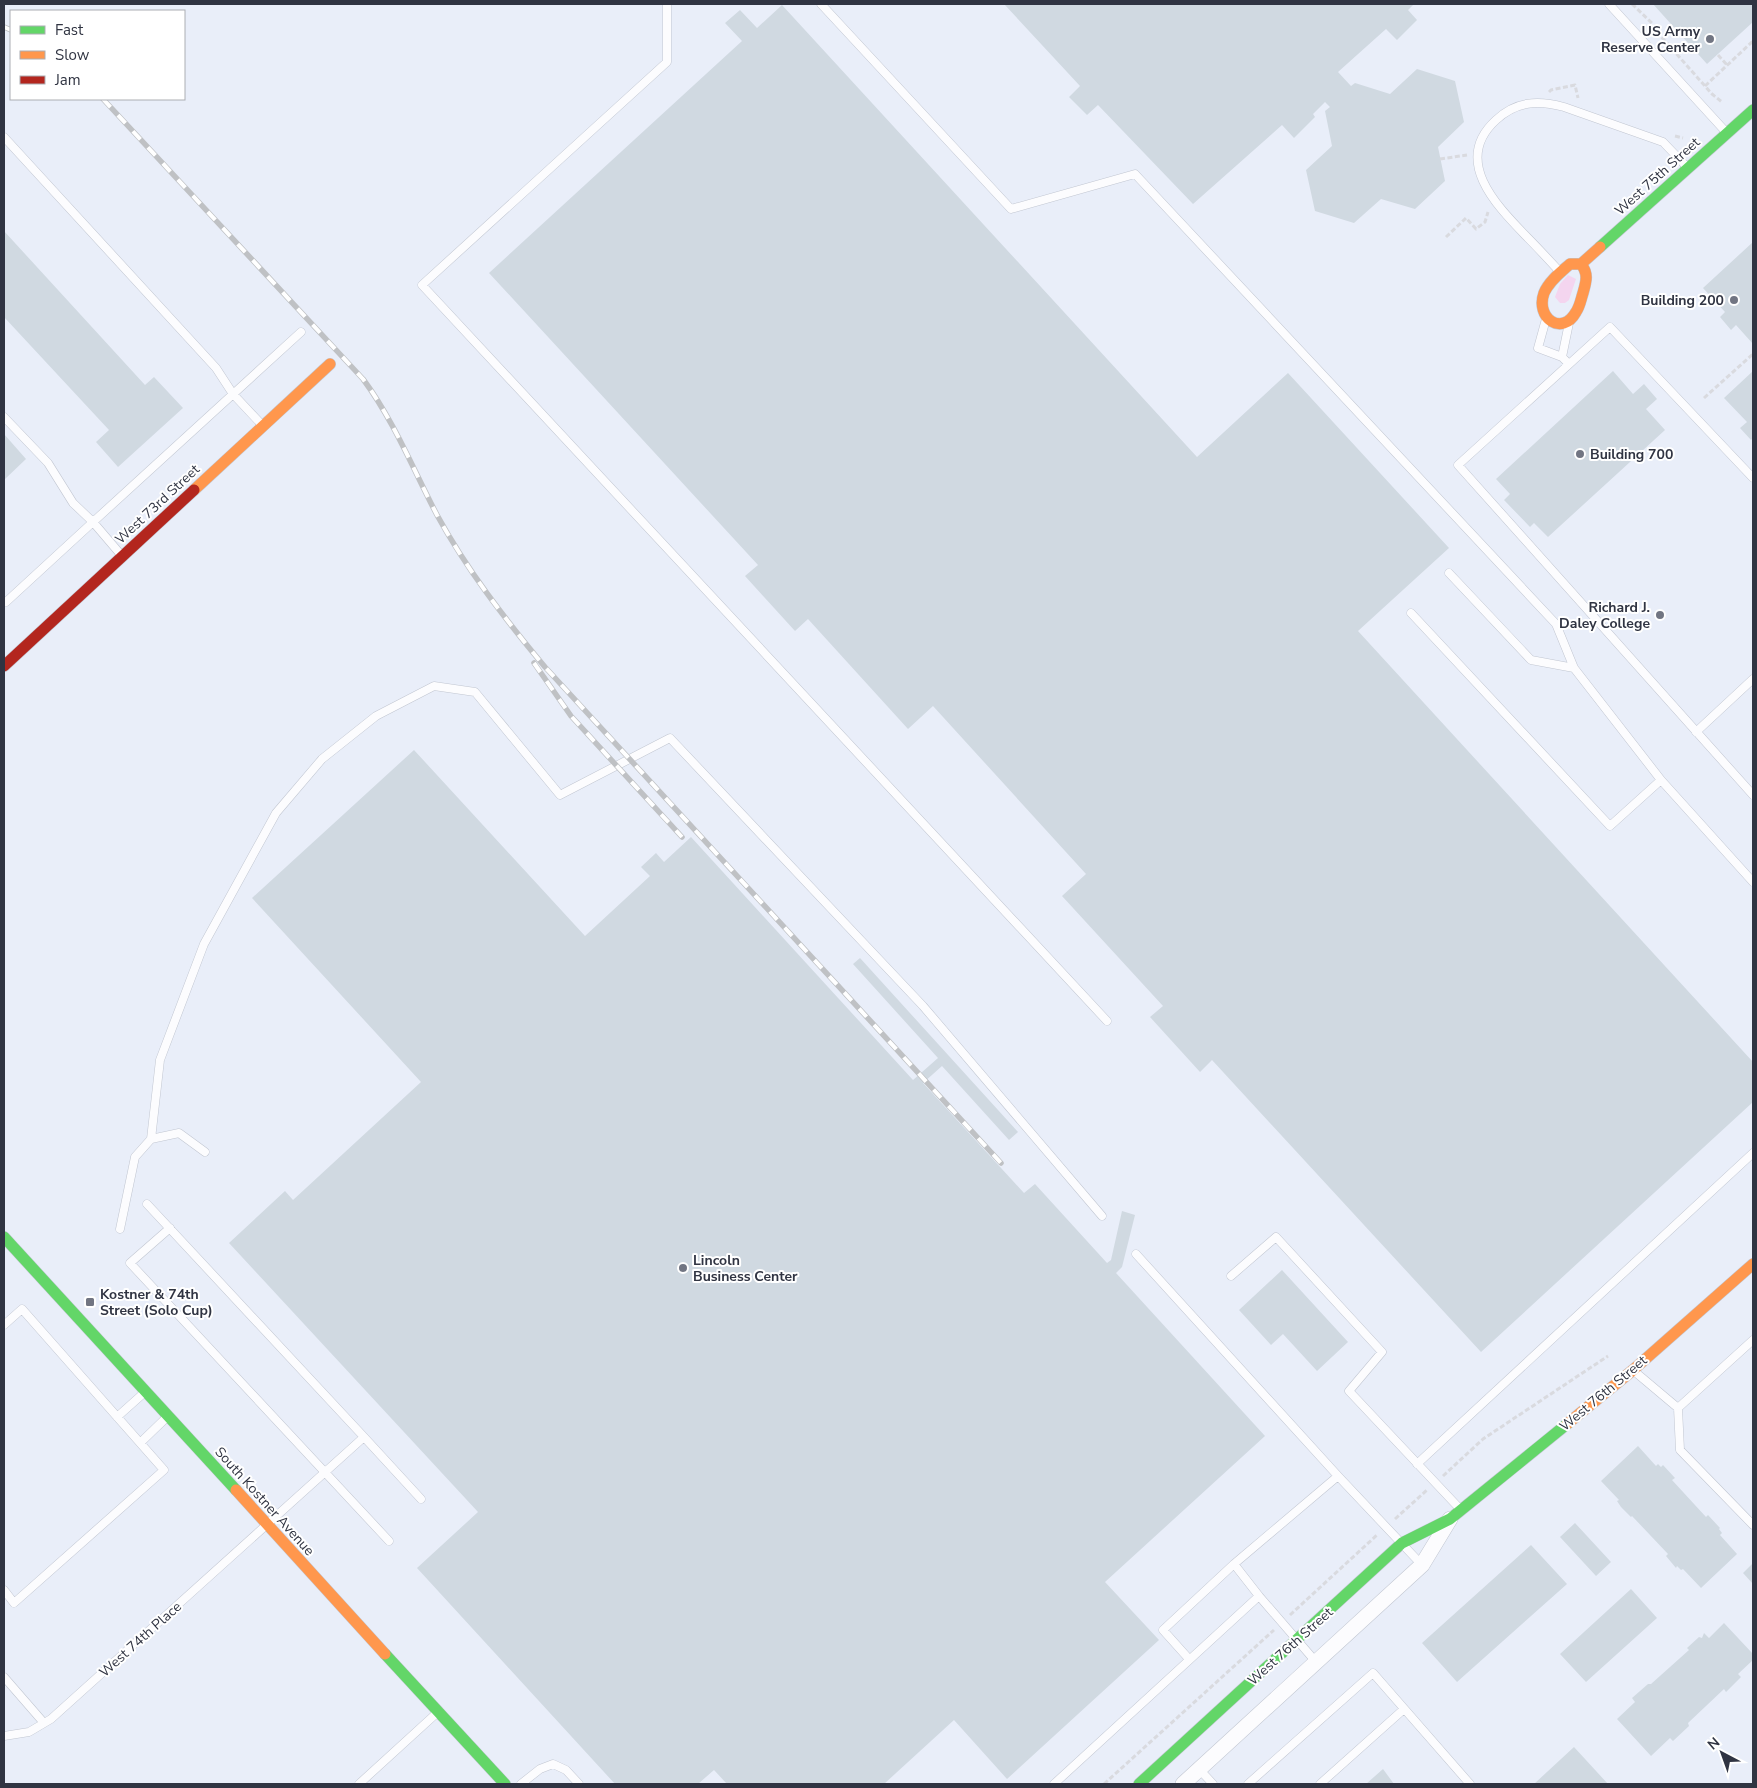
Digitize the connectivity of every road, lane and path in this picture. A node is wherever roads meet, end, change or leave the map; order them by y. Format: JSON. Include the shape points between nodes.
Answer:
{"nodes":[{"id":1,"x":667,"y":4,"type":"edge"},
{"id":2,"x":821,"y":4,"type":"edge"},
{"id":3,"x":1608,"y":4,"type":"edge"},
{"id":4,"x":1632,"y":4,"type":"edge"},
{"id":5,"x":1753,"y":41,"type":"edge"},
{"id":6,"x":1718,"y":55,"type":"dead end"},
{"id":7,"x":1727,"y":65,"type":"junction"},
{"id":8,"x":1705,"y":86,"type":"junction"},
{"id":9,"x":1546,"y":94,"type":"dead end"},
{"id":10,"x":1578,"y":101,"type":"dead end"},
{"id":11,"x":1722,"y":102,"type":"dead end"},
{"id":12,"x":1753,"y":110,"type":"edge"},
{"id":13,"x":1667,"y":133,"type":"dead end"},
{"id":14,"x":1727,"y":133,"type":"junction"},
{"id":15,"x":4,"y":136,"type":"edge"},
{"id":16,"x":1683,"y":138,"type":"dead end"},
{"id":17,"x":1440,"y":159,"type":"dead end"},
{"id":18,"x":1469,"y":162,"type":"dead end"},
{"id":19,"x":1688,"y":169,"type":"junction"},
{"id":20,"x":1487,"y":206,"type":"dead end"},
{"id":21,"x":1446,"y":237,"type":"dead end"},
{"id":22,"x":1581,"y":264,"type":"junction"},
{"id":23,"x":1560,"y":272,"type":"junction"},
{"id":24,"x":1546,"y":319,"type":"junction"},
{"id":25,"x":1569,"y":320,"type":"junction"},
{"id":26,"x":301,"y":332,"type":"dead end"},
{"id":27,"x":1753,"y":354,"type":"edge"},
{"id":28,"x":1562,"y":358,"type":"junction"},
{"id":29,"x":330,"y":364,"type":"dead end"},
{"id":30,"x":1568,"y":364,"type":"junction"},
{"id":31,"x":233,"y":394,"type":"junction"},
{"id":32,"x":1704,"y":398,"type":"dead end"},
{"id":33,"x":4,"y":416,"type":"edge"},
{"id":34,"x":263,"y":426,"type":"junction"},
{"id":35,"x":1753,"y":478,"type":"edge"},
{"id":36,"x":93,"y":522,"type":"junction"},
{"id":37,"x":122,"y":556,"type":"junction"},
{"id":38,"x":1449,"y":574,"type":"dead end"},
{"id":39,"x":6,"y":602,"type":"dead end"},
{"id":40,"x":1411,"y":613,"type":"dead end"},
{"id":41,"x":4,"y":666,"type":"edge"},
{"id":42,"x":1574,"y":668,"type":"junction"},
{"id":43,"x":1753,"y":679,"type":"edge"},
{"id":44,"x":1696,"y":732,"type":"junction"},
{"id":45,"x":1661,"y":780,"type":"junction"},
{"id":46,"x":1753,"y":795,"type":"edge"},
{"id":47,"x":1753,"y":882,"type":"edge"},
{"id":48,"x":1106,"y":1021,"type":"dead end"},
{"id":49,"x":150,"y":1139,"type":"junction"},
{"id":50,"x":205,"y":1152,"type":"dead end"},
{"id":51,"x":1753,"y":1153,"type":"edge"},
{"id":52,"x":147,"y":1204,"type":"dead end"},
{"id":53,"x":1102,"y":1216,"type":"dead end"},
{"id":54,"x":120,"y":1228,"type":"dead end"},
{"id":55,"x":170,"y":1228,"type":"junction"},
{"id":56,"x":4,"y":1237,"type":"edge"},
{"id":57,"x":1136,"y":1254,"type":"dead end"},
{"id":58,"x":1753,"y":1264,"type":"edge"},
{"id":59,"x":1231,"y":1276,"type":"dead end"},
{"id":60,"x":4,"y":1326,"type":"edge"},
{"id":61,"x":1753,"y":1340,"type":"edge"},
{"id":62,"x":1608,"y":1356,"type":"dead end"},
{"id":63,"x":1633,"y":1370,"type":"junction"},
{"id":64,"x":145,"y":1391,"type":"junction"},
{"id":65,"x":1678,"y":1408,"type":"junction"},
{"id":66,"x":168,"y":1416,"type":"junction"},
{"id":67,"x":117,"y":1417,"type":"junction"},
{"id":68,"x":364,"y":1437,"type":"junction"},
{"id":69,"x":140,"y":1443,"type":"junction"},
{"id":70,"x":1418,"y":1464,"type":"junction"},
{"id":71,"x":325,"y":1472,"type":"junction"},
{"id":72,"x":1338,"y":1476,"type":"junction"},
{"id":73,"x":1435,"y":1483,"type":"junction"},
{"id":74,"x":421,"y":1500,"type":"dead end"},
{"id":75,"x":1455,"y":1514,"type":"junction"},
{"id":76,"x":267,"y":1525,"type":"junction"},
{"id":77,"x":1753,"y":1526,"type":"edge"},
{"id":78,"x":1386,"y":1527,"type":"junction"},
{"id":79,"x":389,"y":1541,"type":"dead end"},
{"id":80,"x":1402,"y":1543,"type":"junction"},
{"id":81,"x":1234,"y":1564,"type":"junction"},
{"id":82,"x":1422,"y":1565,"type":"junction"},
{"id":83,"x":4,"y":1590,"type":"edge"},
{"id":84,"x":1259,"y":1596,"type":"junction"},
{"id":85,"x":1282,"y":1622,"type":"junction"},
{"id":86,"x":1297,"y":1640,"type":"junction"},
{"id":87,"x":1189,"y":1659,"type":"junction"},
{"id":88,"x":1316,"y":1662,"type":"junction"},
{"id":89,"x":4,"y":1677,"type":"edge"},
{"id":90,"x":1404,"y":1709,"type":"junction"},
{"id":91,"x":439,"y":1711,"type":"junction"},
{"id":92,"x":44,"y":1723,"type":"junction"},
{"id":93,"x":4,"y":1736,"type":"edge"},
{"id":94,"x":1199,"y":1769,"type":"junction"},
{"id":95,"x":359,"y":1784,"type":"edge"},
{"id":96,"x":506,"y":1784,"type":"edge"},
{"id":97,"x":520,"y":1784,"type":"edge"},
{"id":98,"x":579,"y":1784,"type":"edge"},
{"id":99,"x":1054,"y":1784,"type":"edge"},
{"id":100,"x":1104,"y":1784,"type":"edge"},
{"id":101,"x":1139,"y":1784,"type":"edge"},
{"id":102,"x":1183,"y":1784,"type":"edge"},
{"id":103,"x":1213,"y":1784,"type":"edge"},
{"id":104,"x":1248,"y":1784,"type":"edge"},
{"id":105,"x":1320,"y":1784,"type":"edge"},
{"id":106,"x":1470,"y":1784,"type":"edge"}],
"edges":[{"from":1,"to":48,"type":"lane","via":[[667,62],[422,285]]},
{"from":2,"to":42,"type":"lane","via":[[1011,209],[1135,174],[1556,624]]},
{"from":3,"to":14,"type":"lane"},
{"from":4,"to":8,"type":"path","via":[[1655,26],[1658,34]]},
{"from":5,"to":7,"type":"path"},
{"from":6,"to":7,"type":"path"},
{"from":7,"to":8,"type":"path"},
{"from":8,"to":11,"type":"path"},
{"from":9,"to":10,"type":"path","via":[[1575,85]]},
{"from":12,"to":14,"type":"street","name":"West 75th Street"},
{"from":13,"to":16,"type":"path"},
{"from":14,"to":19,"type":"street","name":"West 75th Street"},
{"from":15,"to":31,"type":"lane","via":[[216,368]]},
{"from":17,"to":18,"type":"path","via":[[1468,154]]},
{"from":19,"to":22,"type":"street","name":"West 75th Street"},
{"from":19,"to":23,"type":"lane","via":[[1663,142],[1564,107],[1547,103],[1522,104],[1506,110],[1490,125],[1480,142],[1480,176],[1507,215]]},
{"from":20,"to":21,"type":"path","via":[[1485,222],[1476,229],[1466,218]]},
{"from":22,"to":23,"type":"street","name":"West 75th Street","via":[[1570,264]]},
{"from":22,"to":25,"type":"street","via":[[1587,272],[1587,279],[1575,315]]},
{"from":23,"to":24,"type":"street","via":[[1542,298]]},
{"from":24,"to":25,"type":"street","via":[[1554,323]]},
{"from":24,"to":28,"type":"lane","via":[[1538,348]]},
{"from":25,"to":28,"type":"lane"},
{"from":26,"to":31,"type":"lane"},
{"from":27,"to":32,"type":"path"},
{"from":28,"to":30,"type":"lane"},
{"from":29,"to":34,"type":"street","name":"West 73rd Street"},
{"from":30,"to":35,"type":"lane","via":[[1610,327]]},
{"from":30,"to":44,"type":"lane","via":[[1458,465]]},
{"from":31,"to":34,"type":"lane"},
{"from":31,"to":36,"type":"lane"},
{"from":33,"to":36,"type":"lane","via":[[48,462],[74,503]]},
{"from":34,"to":37,"type":"street","name":"West 73rd Street"},
{"from":36,"to":37,"type":"lane"},
{"from":36,"to":39,"type":"lane"},
{"from":37,"to":41,"type":"street","name":"West 73rd Street"},
{"from":38,"to":42,"type":"lane","via":[[1531,660]]},
{"from":40,"to":45,"type":"lane","via":[[1610,826]]},
{"from":42,"to":45,"type":"lane"},
{"from":43,"to":44,"type":"lane"},
{"from":44,"to":46,"type":"lane"},
{"from":45,"to":47,"type":"lane"},
{"from":49,"to":50,"type":"lane","via":[[179,1133]]},
{"from":49,"to":53,"type":"lane","via":[[160,1060],[204,944],[276,813],[322,759],[376,716],[434,686],[474,692],[560,795],[670,738],[923,1006]]},
{"from":49,"to":54,"type":"lane","via":[[135,1157]]},
{"from":51,"to":70,"type":"lane"},
{"from":52,"to":55,"type":"lane"},
{"from":55,"to":68,"type":"lane"},
{"from":55,"to":71,"type":"lane","via":[[130,1264]]},
{"from":56,"to":64,"type":"street","name":"South Kostner Avenue"},
{"from":57,"to":72,"type":"lane"},
{"from":58,"to":63,"type":"street","name":"West 76th Street"},
{"from":59,"to":70,"type":"lane","via":[[1276,1237],[1382,1352],[1349,1391]]},
{"from":60,"to":67,"type":"lane","via":[[22,1309]]},
{"from":61,"to":65,"type":"lane"},
{"from":62,"to":73,"type":"path","via":[[1483,1439]]},
{"from":63,"to":65,"type":"lane"},
{"from":63,"to":75,"type":"street","name":"West 76th Street"},
{"from":64,"to":66,"type":"street","name":"South Kostner Avenue"},
{"from":64,"to":67,"type":"lane"},
{"from":65,"to":77,"type":"lane","via":[[1680,1450]]},
{"from":66,"to":69,"type":"lane"},
{"from":66,"to":76,"type":"street","name":"South Kostner Avenue"},
{"from":67,"to":69,"type":"lane"},
{"from":68,"to":71,"type":"lane","name":"West 74th Place"},
{"from":68,"to":74,"type":"lane"},
{"from":69,"to":83,"type":"lane","via":[[164,1470],[14,1603]]},
{"from":70,"to":73,"type":"lane"},
{"from":71,"to":76,"type":"lane","name":"West 74th Place"},
{"from":71,"to":79,"type":"lane"},
{"from":72,"to":78,"type":"lane"},
{"from":72,"to":81,"type":"lane"},
{"from":73,"to":75,"type":"lane"},
{"from":73,"to":78,"type":"path"},
{"from":75,"to":80,"type":"street","name":"West 76th Street"},
{"from":75,"to":82,"type":"street","name":"West 76th Street"},
{"from":76,"to":91,"type":"street","name":"South Kostner Avenue"},
{"from":76,"to":92,"type":"lane","name":"West 74th Place","via":[[81,1694]]},
{"from":78,"to":80,"type":"lane"},
{"from":78,"to":85,"type":"path"},
{"from":80,"to":82,"type":"lane"},
{"from":80,"to":86,"type":"street","name":"West 76th Street"},
{"from":81,"to":84,"type":"lane"},
{"from":81,"to":87,"type":"lane","via":[[1163,1630]]},
{"from":82,"to":88,"type":"street","name":"West 76th Street"},
{"from":84,"to":85,"type":"lane"},
{"from":84,"to":87,"type":"lane"},
{"from":85,"to":86,"type":"lane"},
{"from":85,"to":100,"type":"path"},
{"from":86,"to":88,"type":"lane"},
{"from":86,"to":101,"type":"street","name":"West 76th Street"},
{"from":87,"to":99,"type":"lane"},
{"from":88,"to":94,"type":"street","name":"West 76th Street"},
{"from":89,"to":92,"type":"lane"},
{"from":90,"to":104,"type":"lane","via":[[1373,1673]]},
{"from":90,"to":105,"type":"lane"},
{"from":90,"to":106,"type":"lane"},
{"from":91,"to":95,"type":"lane"},
{"from":91,"to":96,"type":"street","name":"South Kostner Avenue"},
{"from":92,"to":93,"type":"lane","name":"West 74th Place","via":[[29,1732]]},
{"from":94,"to":102,"type":"street","name":"West 76th Street"},
{"from":94,"to":103,"type":"lane"},
{"from":97,"to":98,"type":"lane","via":[[540,1768],[553,1764],[566,1770]]}]}
